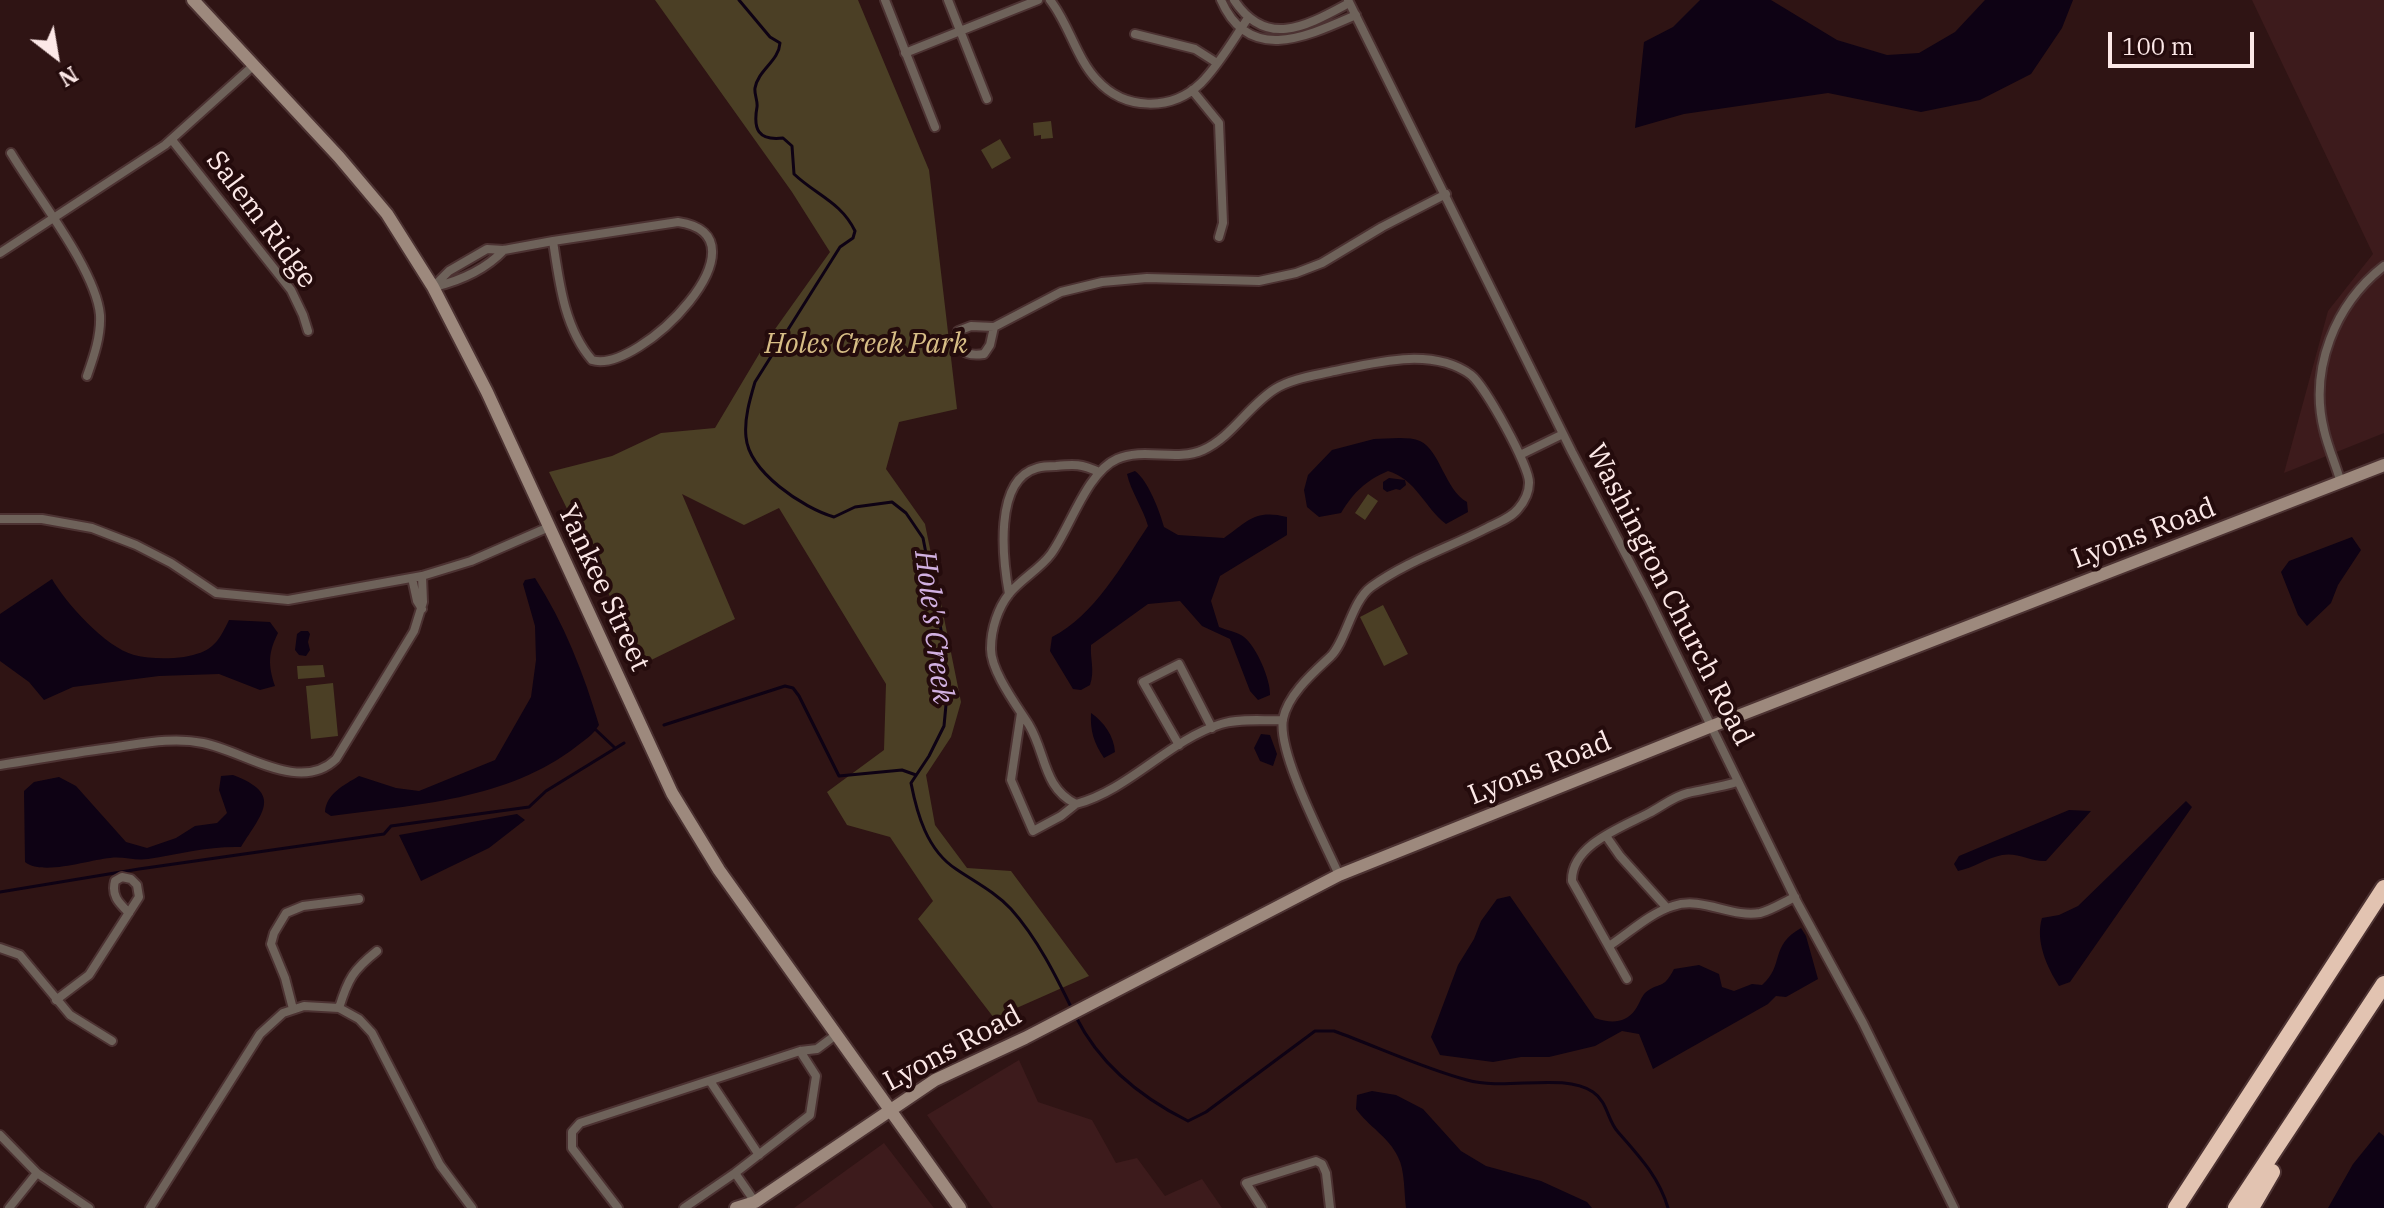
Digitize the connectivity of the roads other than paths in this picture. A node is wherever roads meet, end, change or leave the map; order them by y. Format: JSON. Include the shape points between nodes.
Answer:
{"nodes":[{"id":1,"x":193,"y":0,"type":"edge"},
{"id":2,"x":885,"y":0,"type":"edge"},
{"id":3,"x":948,"y":0,"type":"edge"},
{"id":4,"x":1038,"y":0,"type":"edge"},
{"id":5,"x":1050,"y":0,"type":"edge"},
{"id":6,"x":1221,"y":0,"type":"edge"},
{"id":7,"x":1234,"y":0,"type":"edge"},
{"id":8,"x":1349,"y":2,"type":"edge"},
{"id":9,"x":1356,"y":15,"type":"junction"},
{"id":10,"x":1248,"y":18,"type":"junction"},
{"id":11,"x":1241,"y":28,"type":"junction"},
{"id":12,"x":960,"y":31,"type":"junction"},
{"id":13,"x":1135,"y":34,"type":"dead end"},
{"id":14,"x":905,"y":53,"type":"junction"},
{"id":15,"x":1217,"y":63,"type":"junction"},
{"id":16,"x":254,"y":65,"type":"junction"},
{"id":17,"x":1192,"y":90,"type":"junction"},
{"id":18,"x":987,"y":99,"type":"dead end"},
{"id":19,"x":935,"y":127,"type":"dead end"},
{"id":20,"x":172,"y":140,"type":"junction"},
{"id":21,"x":11,"y":153,"type":"dead end"},
{"id":22,"x":1446,"y":194,"type":"junction"},
{"id":23,"x":52,"y":218,"type":"junction"},
{"id":24,"x":1219,"y":237,"type":"dead end"},
{"id":25,"x":553,"y":241,"type":"junction"},
{"id":26,"x":0,"y":253,"type":"edge"},
{"id":27,"x":2384,"y":266,"type":"edge"},
{"id":28,"x":433,"y":287,"type":"junction"},
{"id":29,"x":994,"y":327,"type":"junction"},
{"id":30,"x":308,"y":331,"type":"dead end"},
{"id":31,"x":87,"y":376,"type":"dead end"},
{"id":32,"x":1563,"y":434,"type":"junction"},
{"id":33,"x":1520,"y":455,"type":"junction"},
{"id":34,"x":2384,"y":465,"type":"edge"},
{"id":35,"x":1099,"y":472,"type":"junction"},
{"id":36,"x":2341,"y":483,"type":"junction"},
{"id":37,"x":0,"y":519,"type":"edge"},
{"id":38,"x":549,"y":527,"type":"junction"},
{"id":39,"x":422,"y":576,"type":"junction"},
{"id":40,"x":412,"y":578,"type":"junction"},
{"id":41,"x":1009,"y":594,"type":"junction"},
{"id":42,"x":422,"y":609,"type":"junction"},
{"id":43,"x":1021,"y":713,"type":"junction"},
{"id":44,"x":1283,"y":720,"type":"junction"},
{"id":45,"x":1712,"y":726,"type":"junction"},
{"id":46,"x":1212,"y":728,"type":"junction"},
{"id":47,"x":1179,"y":745,"type":"junction"},
{"id":48,"x":0,"y":765,"type":"edge"},
{"id":49,"x":1737,"y":782,"type":"junction"},
{"id":50,"x":1076,"y":804,"type":"junction"},
{"id":51,"x":1606,"y":836,"type":"junction"},
{"id":52,"x":1339,"y":875,"type":"junction"},
{"id":53,"x":2384,"y":888,"type":"edge"},
{"id":54,"x":1795,"y":897,"type":"junction"},
{"id":55,"x":359,"y":899,"type":"dead end"},
{"id":56,"x":1667,"y":908,"type":"junction"},
{"id":57,"x":129,"y":913,"type":"dead end"},
{"id":58,"x":1609,"y":946,"type":"junction"},
{"id":59,"x":0,"y":948,"type":"edge"},
{"id":60,"x":377,"y":951,"type":"dead end"},
{"id":61,"x":1627,"y":979,"type":"dead end"},
{"id":62,"x":2384,"y":984,"type":"edge"},
{"id":63,"x":56,"y":1000,"type":"junction"},
{"id":64,"x":339,"y":1008,"type":"junction"},
{"id":65,"x":2369,"y":1008,"type":"junction"},
{"id":66,"x":293,"y":1009,"type":"junction"},
{"id":67,"x":837,"y":1034,"type":"junction"},
{"id":68,"x":112,"y":1041,"type":"dead end"},
{"id":69,"x":800,"y":1051,"type":"junction"},
{"id":70,"x":710,"y":1081,"type":"junction"},
{"id":71,"x":891,"y":1109,"type":"junction"},
{"id":72,"x":0,"y":1135,"type":"edge"},
{"id":73,"x":759,"y":1155,"type":"junction"},
{"id":74,"x":37,"y":1173,"type":"junction"},
{"id":75,"x":735,"y":1173,"type":"junction"},
{"id":76,"x":754,"y":1205,"type":"edge"},
{"id":77,"x":9,"y":1208,"type":"edge"},
{"id":78,"x":89,"y":1208,"type":"edge"},
{"id":79,"x":150,"y":1208,"type":"edge"},
{"id":80,"x":472,"y":1208,"type":"edge"},
{"id":81,"x":618,"y":1208,"type":"edge"},
{"id":82,"x":684,"y":1208,"type":"edge"},
{"id":83,"x":736,"y":1208,"type":"edge"},
{"id":84,"x":960,"y":1208,"type":"edge"},
{"id":85,"x":1262,"y":1208,"type":"edge"},
{"id":86,"x":1330,"y":1208,"type":"edge"},
{"id":87,"x":1954,"y":1208,"type":"edge"},
{"id":88,"x":2176,"y":1208,"type":"edge"},
{"id":89,"x":2236,"y":1208,"type":"edge"},
{"id":90,"x":2251,"y":1208,"type":"edge"}],
"edges":[{"from":1,"to":16,"type":"main road","name":"Yankee Street"},
{"from":2,"to":14,"type":"street"},
{"from":3,"to":12,"type":"street"},
{"from":4,"to":12,"type":"street"},
{"from":5,"to":17,"type":"street","via":[[1095,79],[1116,97],[1143,105],[1168,102]]},
{"from":6,"to":11,"type":"street"},
{"from":7,"to":10,"type":"street"},
{"from":8,"to":9,"type":"street","name":"Washington Church Road"},
{"from":8,"to":10,"type":"street","via":[[1313,23],[1281,31]]},
{"from":9,"to":11,"type":"street","via":[[1282,41]]},
{"from":9,"to":22,"type":"street","name":"Washington Church Road"},
{"from":10,"to":11,"type":"street"},
{"from":11,"to":15,"type":"street"},
{"from":12,"to":14,"type":"street"},
{"from":12,"to":18,"type":"street"},
{"from":13,"to":15,"type":"street","via":[[1195,49]]},
{"from":14,"to":19,"type":"street"},
{"from":15,"to":17,"type":"street"},
{"from":16,"to":20,"type":"street"},
{"from":16,"to":28,"type":"main road","name":"Yankee Street","via":[[387,214]]},
{"from":17,"to":24,"type":"street","via":[[1219,123]]},
{"from":20,"to":23,"type":"street"},
{"from":20,"to":30,"type":"street","name":"Salem Ridge","via":[[291,290]]},
{"from":21,"to":23,"type":"street"},
{"from":22,"to":29,"type":"street","via":[[1296,273],[1259,281],[1102,282],[1061,292]]},
{"from":22,"to":32,"type":"street","name":"Washington Church Road"},
{"from":23,"to":26,"type":"street"},
{"from":23,"to":31,"type":"street","via":[[90,278],[98,305],[99,337]]},
{"from":25,"to":25,"type":"street","via":[[570,323],[586,353],[602,363],[618,359],[667,325],[713,262],[705,234],[678,222]]},
{"from":25,"to":28,"type":"street","via":[[504,250],[456,282]]},
{"from":27,"to":36,"type":"street","via":[[2340,316],[2322,366],[2324,430]]},
{"from":28,"to":38,"type":"main road","name":"Yankee Street"},
{"from":29,"to":29,"type":"street","via":[[958,331],[956,342],[972,356],[984,354]]},
{"from":32,"to":33,"type":"street"},
{"from":32,"to":45,"type":"street","name":"Washington Church Road"},
{"from":33,"to":35,"type":"street","via":[[1483,387],[1469,373],[1433,361],[1389,359],[1276,388],[1205,449],[1188,455],[1117,459]]},
{"from":33,"to":44,"type":"street","via":[[1530,480],[1516,512],[1407,564],[1366,590],[1335,652],[1301,688]]},
{"from":34,"to":36,"type":"main road","name":"Lyons Road"},
{"from":35,"to":41,"type":"street","via":[[1050,555]]},
{"from":35,"to":41,"type":"street","via":[[1081,464],[1036,468],[1023,476],[1002,531]]},
{"from":36,"to":45,"type":"main road","name":"Lyons Road"},
{"from":37,"to":40,"type":"street","via":[[42,519],[92,528],[159,557],[216,593],[288,600]]},
{"from":38,"to":39,"type":"street"},
{"from":38,"to":67,"type":"main road","name":"Yankee Street","via":[[684,814]]},
{"from":39,"to":40,"type":"street"},
{"from":39,"to":42,"type":"street"},
{"from":40,"to":42,"type":"street"},
{"from":41,"to":43,"type":"street","via":[[994,621],[990,652]]},
{"from":42,"to":48,"type":"street","via":[[372,702],[336,759],[322,770],[296,774],[216,746],[165,740]]},
{"from":43,"to":50,"type":"street","via":[[1051,784]]},
{"from":43,"to":50,"type":"street","via":[[1011,780],[1033,831]]},
{"from":44,"to":46,"type":"street"},
{"from":44,"to":52,"type":"street","via":[[1288,758]]},
{"from":45,"to":49,"type":"street","name":"Washington Church Road"},
{"from":45,"to":52,"type":"main road","name":"Lyons Road"},
{"from":46,"to":47,"type":"street"},
{"from":46,"to":47,"type":"street","via":[[1179,664],[1143,682]]},
{"from":47,"to":50,"type":"street","via":[[1093,799]]},
{"from":49,"to":51,"type":"street","via":[[1686,793]]},
{"from":49,"to":54,"type":"street","name":"Washington Church Road"},
{"from":51,"to":56,"type":"street"},
{"from":51,"to":58,"type":"street","via":[[1588,849],[1572,871],[1572,881]]},
{"from":52,"to":71,"type":"main road","name":"Lyons Road","via":[[935,1080]]},
{"from":53,"to":88,"type":"highway"},
{"from":54,"to":56,"type":"street","via":[[1762,913],[1742,914],[1711,905]]},
{"from":54,"to":87,"type":"street","name":"Washington Church Road"},
{"from":55,"to":66,"type":"street","via":[[303,906],[286,913],[274,933],[271,944]]},
{"from":56,"to":58,"type":"street"},
{"from":57,"to":63,"type":"street","via":[[89,975]]},
{"from":58,"to":61,"type":"street"},
{"from":59,"to":63,"type":"street","via":[[20,955]]},
{"from":60,"to":64,"type":"street","via":[[348,978]]},
{"from":62,"to":65,"type":"highway"},
{"from":63,"to":68,"type":"street"},
{"from":64,"to":66,"type":"street"},
{"from":64,"to":80,"type":"street","via":[[372,1033],[426,1142]]},
{"from":65,"to":89,"type":"highway"},
{"from":65,"to":90,"type":"highway"},
{"from":66,"to":79,"type":"street","via":[[260,1034]]},
{"from":67,"to":69,"type":"street","via":[[817,1049]]},
{"from":67,"to":71,"type":"main road","name":"Yankee Street"},
{"from":69,"to":70,"type":"street"},
{"from":69,"to":73,"type":"street","via":[[816,1076],[810,1115]]},
{"from":70,"to":73,"type":"street"},
{"from":70,"to":81,"type":"street","via":[[580,1123],[572,1132],[572,1148]]},
{"from":71,"to":76,"type":"main road","name":"Lyons Road"},
{"from":71,"to":84,"type":"main road","name":"Yankee Street"},
{"from":72,"to":74,"type":"street"},
{"from":73,"to":75,"type":"street"},
{"from":74,"to":77,"type":"street"},
{"from":74,"to":78,"type":"street"},
{"from":75,"to":76,"type":"street"},
{"from":75,"to":82,"type":"street"},
{"from":76,"to":83,"type":"main road","name":"Lyons Road"},
{"from":85,"to":86,"type":"street","via":[[1246,1183],[1316,1161],[1326,1173]]}]}
